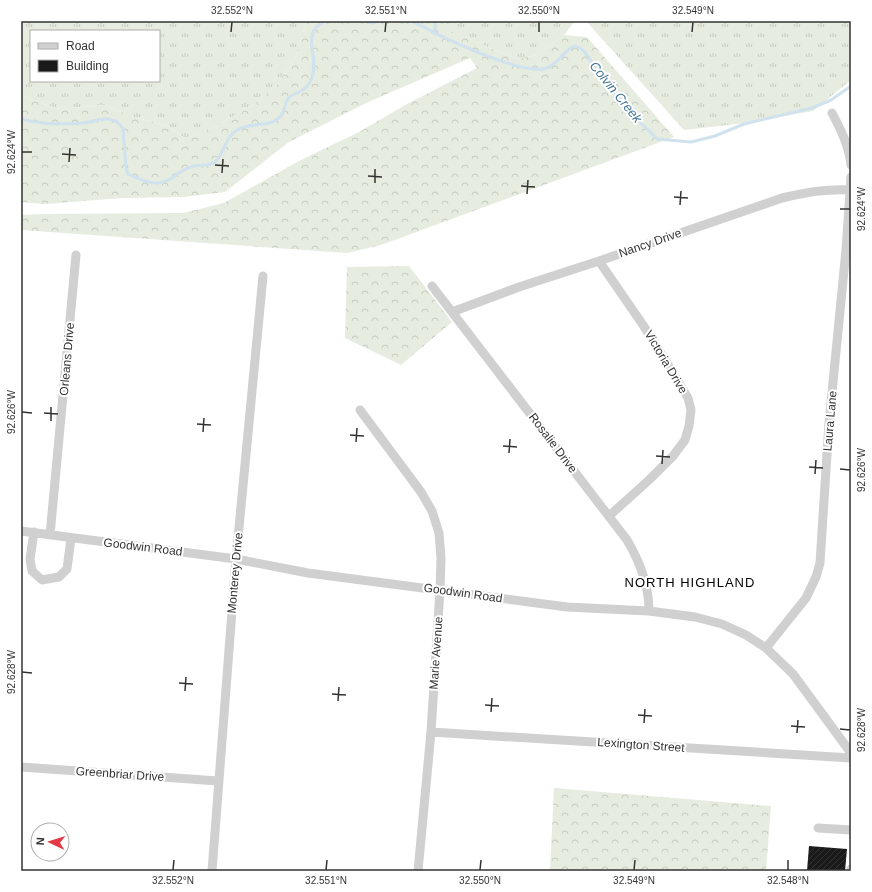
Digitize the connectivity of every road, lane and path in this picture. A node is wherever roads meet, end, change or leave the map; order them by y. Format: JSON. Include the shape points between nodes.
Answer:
{"nodes":[{"id":1,"x":832,"y":113,"type":"dead end"},
{"id":2,"x":851,"y":165,"type":"edge"},
{"id":3,"x":851,"y":177,"type":"edge"},
{"id":4,"x":850,"y":190,"type":"edge"},
{"id":5,"x":76,"y":256,"type":"dead end"},
{"id":6,"x":600,"y":261,"type":"junction"},
{"id":7,"x":263,"y":276,"type":"dead end"},
{"id":8,"x":432,"y":286,"type":"dead end"},
{"id":9,"x":452,"y":312,"type":"junction"},
{"id":10,"x":360,"y":410,"type":"dead end"},
{"id":11,"x":609,"y":516,"type":"junction"},
{"id":12,"x":21,"y":530,"type":"edge"},
{"id":13,"x":34,"y":532,"type":"junction"},
{"id":14,"x":50,"y":535,"type":"junction"},
{"id":15,"x":71,"y":538,"type":"junction"},
{"id":16,"x":236,"y":559,"type":"junction"},
{"id":17,"x":440,"y":590,"type":"junction"},
{"id":18,"x":649,"y":611,"type":"junction"},
{"id":19,"x":766,"y":648,"type":"junction"},
{"id":20,"x":431,"y":732,"type":"junction"},
{"id":21,"x":851,"y":753,"type":"edge"},
{"id":22,"x":851,"y":758,"type":"edge"},
{"id":23,"x":21,"y":767,"type":"edge"},
{"id":24,"x":218,"y":781,"type":"junction"},
{"id":25,"x":818,"y":828,"type":"dead end"},
{"id":26,"x":851,"y":830,"type":"edge"},
{"id":27,"x":212,"y":871,"type":"edge"},
{"id":28,"x":418,"y":871,"type":"edge"}],
"edges":[{"from":1,"to":2,"type":"street","via":[[843,133]]},
{"from":3,"to":4,"type":"street","name":"Laura Lane"},
{"from":4,"to":6,"type":"street","name":"Nancy Drive","via":[[827,189],[782,198]]},
{"from":4,"to":19,"type":"street","name":"Laura Lane","via":[[829,423],[820,564],[806,598]]},
{"from":5,"to":14,"type":"street","name":"Orleans Drive"},
{"from":6,"to":9,"type":"street","name":"Nancy Drive"},
{"from":6,"to":11,"type":"street","name":"Victoria Drive","via":[[667,363],[688,398],[691,410],[685,440],[674,456]]},
{"from":7,"to":16,"type":"street","name":"Monterey Drive"},
{"from":8,"to":9,"type":"street","name":"Rosalie Drive"},
{"from":9,"to":11,"type":"street","name":"Rosalie Drive"},
{"from":10,"to":17,"type":"street","name":"Marie Avenue","via":[[421,492],[432,511],[439,533]]},
{"from":11,"to":18,"type":"street","name":"Rosalie Drive","via":[[637,557],[649,597]]},
{"from":12,"to":13,"type":"street","name":"Goodwin Road"},
{"from":13,"to":14,"type":"street","name":"Goodwin Road"},
{"from":13,"to":15,"type":"street","via":[[30,559],[32,571],[42,580],[59,577],[67,568]]},
{"from":14,"to":15,"type":"street","name":"Goodwin Road"},
{"from":15,"to":16,"type":"street","name":"Goodwin Road"},
{"from":16,"to":17,"type":"street","name":"Goodwin Road","via":[[308,573]]},
{"from":16,"to":24,"type":"street","name":"Monterey Drive"},
{"from":17,"to":18,"type":"street","name":"Goodwin Road","via":[[567,607]]},
{"from":17,"to":20,"type":"street","name":"Marie Avenue"},
{"from":18,"to":19,"type":"street","name":"Goodwin Road","via":[[695,617],[722,624]]},
{"from":19,"to":21,"type":"street","name":"Goodwin Road","via":[[793,674]]},
{"from":20,"to":22,"type":"street","name":"Lexington Street"},
{"from":20,"to":28,"type":"street","name":"Marie Avenue"},
{"from":23,"to":24,"type":"street","name":"Greenbriar Drive"},
{"from":24,"to":27,"type":"street","name":"Monterey Drive"},
{"from":25,"to":26,"type":"street"}]}
